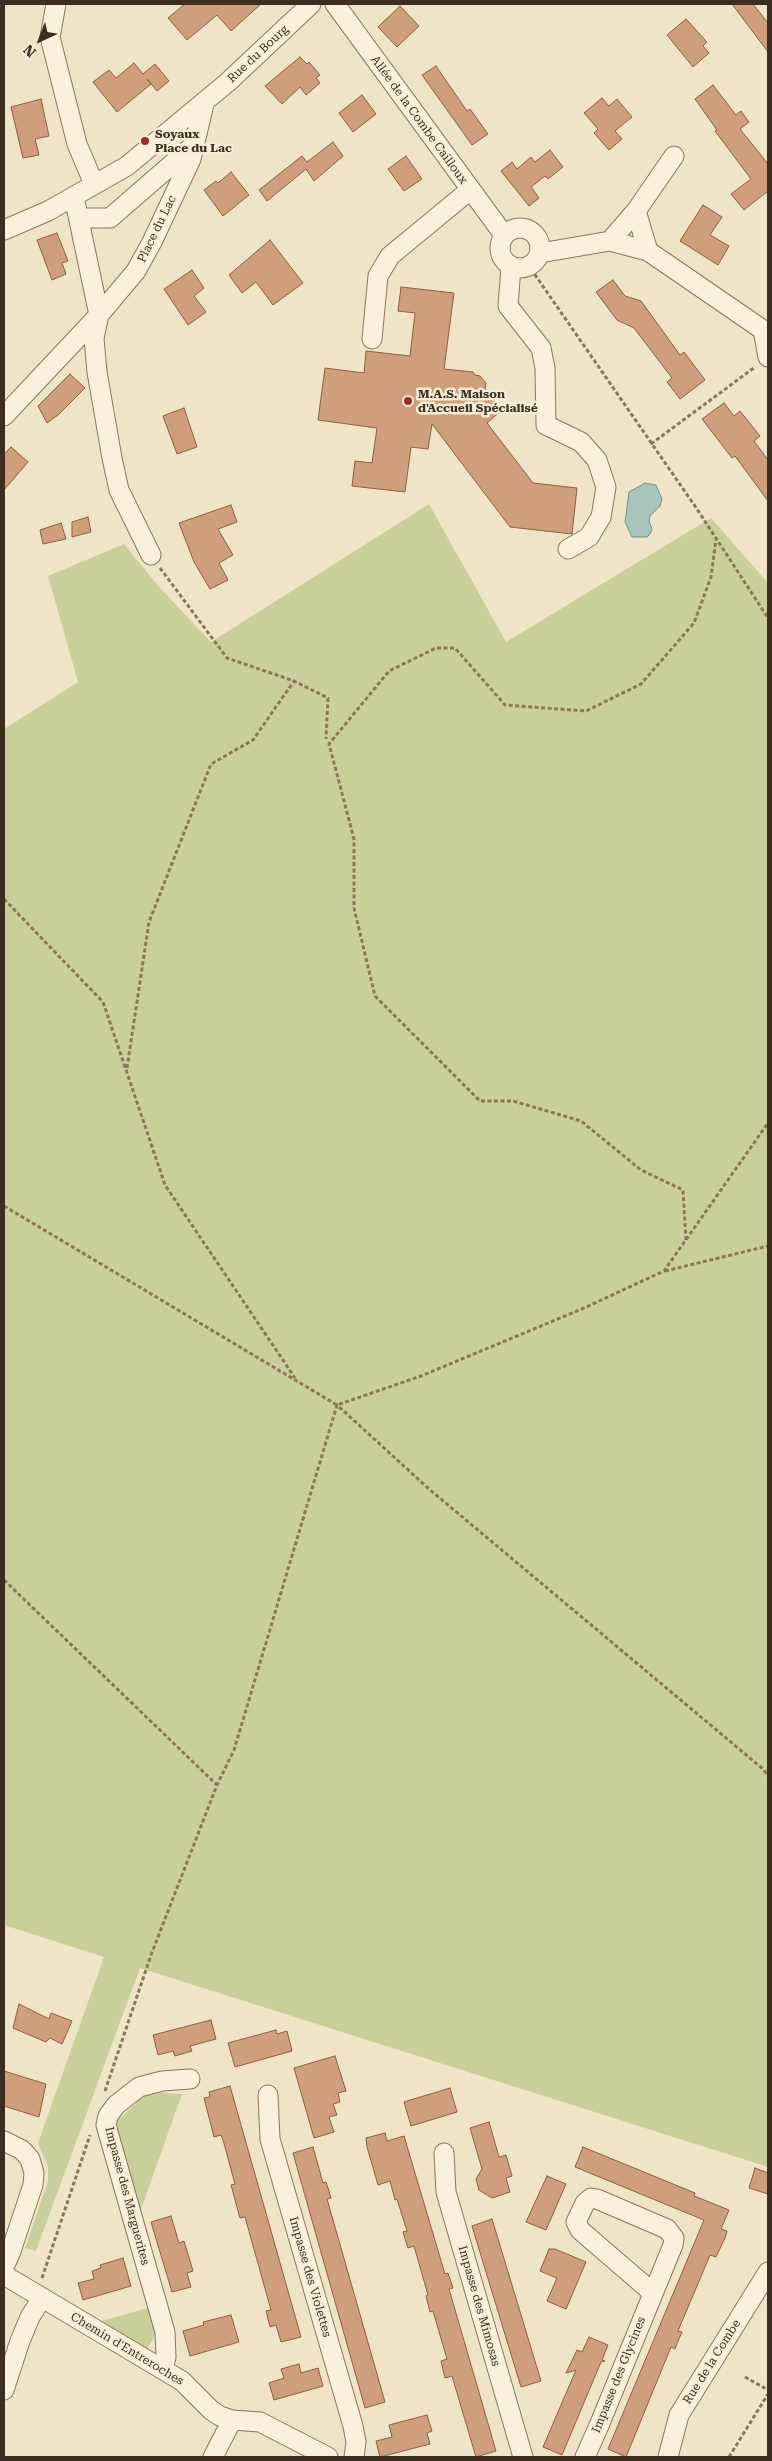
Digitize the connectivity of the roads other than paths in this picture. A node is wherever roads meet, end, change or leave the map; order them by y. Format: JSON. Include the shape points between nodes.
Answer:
{"nodes":[{"id":1,"x":56,"y":4,"type":"edge"},
{"id":2,"x":311,"y":4,"type":"edge"},
{"id":3,"x":335,"y":4,"type":"edge"},
{"id":4,"x":204,"y":104,"type":"junction"},
{"id":5,"x":194,"y":145,"type":"junction"},
{"id":6,"x":674,"y":156,"type":"dead end"},
{"id":7,"x":94,"y":184,"type":"junction"},
{"id":8,"x":470,"y":190,"type":"junction"},
{"id":9,"x":74,"y":197,"type":"junction"},
{"id":10,"x":636,"y":211,"type":"junction"},
{"id":11,"x":79,"y":218,"type":"junction"},
{"id":12,"x":4,"y":230,"type":"edge"},
{"id":13,"x":504,"y":235,"type":"junction"},
{"id":14,"x":610,"y":241,"type":"junction"},
{"id":15,"x":648,"y":251,"type":"junction"},
{"id":16,"x":527,"y":262,"type":"junction"},
{"id":17,"x":99,"y":315,"type":"junction"},
{"id":18,"x":766,"y":331,"type":"edge"},
{"id":19,"x":372,"y":339,"type":"dead end"},
{"id":20,"x":768,"y":357,"type":"edge"},
{"id":21,"x":4,"y":416,"type":"edge"},
{"id":22,"x":568,"y":548,"type":"dead end"},
{"id":23,"x":151,"y":555,"type":"road end"},
{"id":24,"x":190,"y":2079,"type":"dead end"},
{"id":25,"x":268,"y":2095,"type":"dead end"},
{"id":26,"x":4,"y":2141,"type":"edge"},
{"id":27,"x":444,"y":2153,"type":"dead end"},
{"id":28,"x":4,"y":2267,"type":"edge"},
{"id":29,"x":768,"y":2272,"type":"edge"},
{"id":30,"x":4,"y":2274,"type":"edge"},
{"id":31,"x":653,"y":2293,"type":"junction"},
{"id":32,"x":42,"y":2298,"type":"junction"},
{"id":33,"x":163,"y":2369,"type":"junction"},
{"id":34,"x":4,"y":2390,"type":"edge"},
{"id":35,"x":232,"y":2420,"type":"junction"},
{"id":36,"x":213,"y":2457,"type":"edge"},
{"id":37,"x":328,"y":2457,"type":"edge"},
{"id":38,"x":354,"y":2457,"type":"edge"},
{"id":39,"x":523,"y":2457,"type":"edge"},
{"id":40,"x":586,"y":2457,"type":"edge"},
{"id":41,"x":668,"y":2457,"type":"edge"}],
"edges":[{"from":1,"to":7,"type":"street","via":[[50,37],[77,144]]},
{"from":2,"to":4,"type":"street","name":"Rue du Bourg"},
{"from":3,"to":8,"type":"street","name":"Allée de la Combe Cailloux"},
{"from":4,"to":5,"type":"street","name":"Place du Lac"},
{"from":4,"to":7,"type":"street","name":"Rue du Bourg","via":[[127,166]]},
{"from":5,"to":11,"type":"street","via":[[110,218]]},
{"from":5,"to":17,"type":"street","name":"Place du Lac","via":[[191,159],[136,271]]},
{"from":6,"to":10,"type":"street"},
{"from":7,"to":9,"type":"street","name":"Rue du Bourg"},
{"from":8,"to":13,"type":"street","name":"Allée de la Combe Cailloux"},
{"from":8,"to":19,"type":"street","via":[[390,256],[378,276]]},
{"from":9,"to":11,"type":"street"},
{"from":9,"to":12,"type":"street","name":"Rue du Bourg"},
{"from":10,"to":14,"type":"street"},
{"from":10,"to":15,"type":"street"},
{"from":11,"to":17,"type":"street"},
{"from":13,"to":16,"type":"street","via":[[500,253],[506,263]]},
{"from":13,"to":16,"type":"street","via":[[516,228],[529,230],[539,239]]},
{"from":14,"to":15,"type":"street"},
{"from":14,"to":16,"type":"street"},
{"from":15,"to":18,"type":"street"},
{"from":16,"to":22,"type":"street","via":[[508,306],[541,348],[545,368],[546,424],[580,442],[597,460],[606,487],[601,517],[589,537]]},
{"from":17,"to":21,"type":"street","name":"Place du Lac"},
{"from":17,"to":23,"type":"street","via":[[94,338],[97,372],[112,458],[120,490]]},
{"from":18,"to":20,"type":"street"},
{"from":24,"to":33,"type":"street","name":"Impasse des Marguerites","via":[[139,2087],[116,2105],[106,2124],[165,2332]]},
{"from":25,"to":38,"type":"street","name":"Impasse des Violettes","via":[[270,2138],[353,2426]]},
{"from":26,"to":28,"type":"street","via":[[22,2150],[30,2159],[34,2173],[30,2194]]},
{"from":27,"to":39,"type":"street","name":"Impasse des Mimosas","via":[[446,2192]]},
{"from":29,"to":41,"type":"street","name":"Rue de la Combe","via":[[680,2415]]},
{"from":30,"to":32,"type":"street","name":"Chemin d'Entreroches"},
{"from":31,"to":31,"type":"street","name":"Impasse des Glycines","via":[[673,2245],[671,2232],[597,2199],[585,2202],[576,2222],[580,2230]]},
{"from":31,"to":40,"type":"street","name":"Impasse des Glycines"},
{"from":32,"to":33,"type":"street","name":"Chemin d'Entreroches"},
{"from":32,"to":34,"type":"street","via":[[20,2340]]},
{"from":33,"to":35,"type":"street","name":"Chemin d'Entreroches","via":[[189,2386],[211,2410]]},
{"from":35,"to":36,"type":"street"},
{"from":35,"to":37,"type":"street","name":"Chemin d'Entreroches","via":[[251,2420],[269,2425]]}]}
